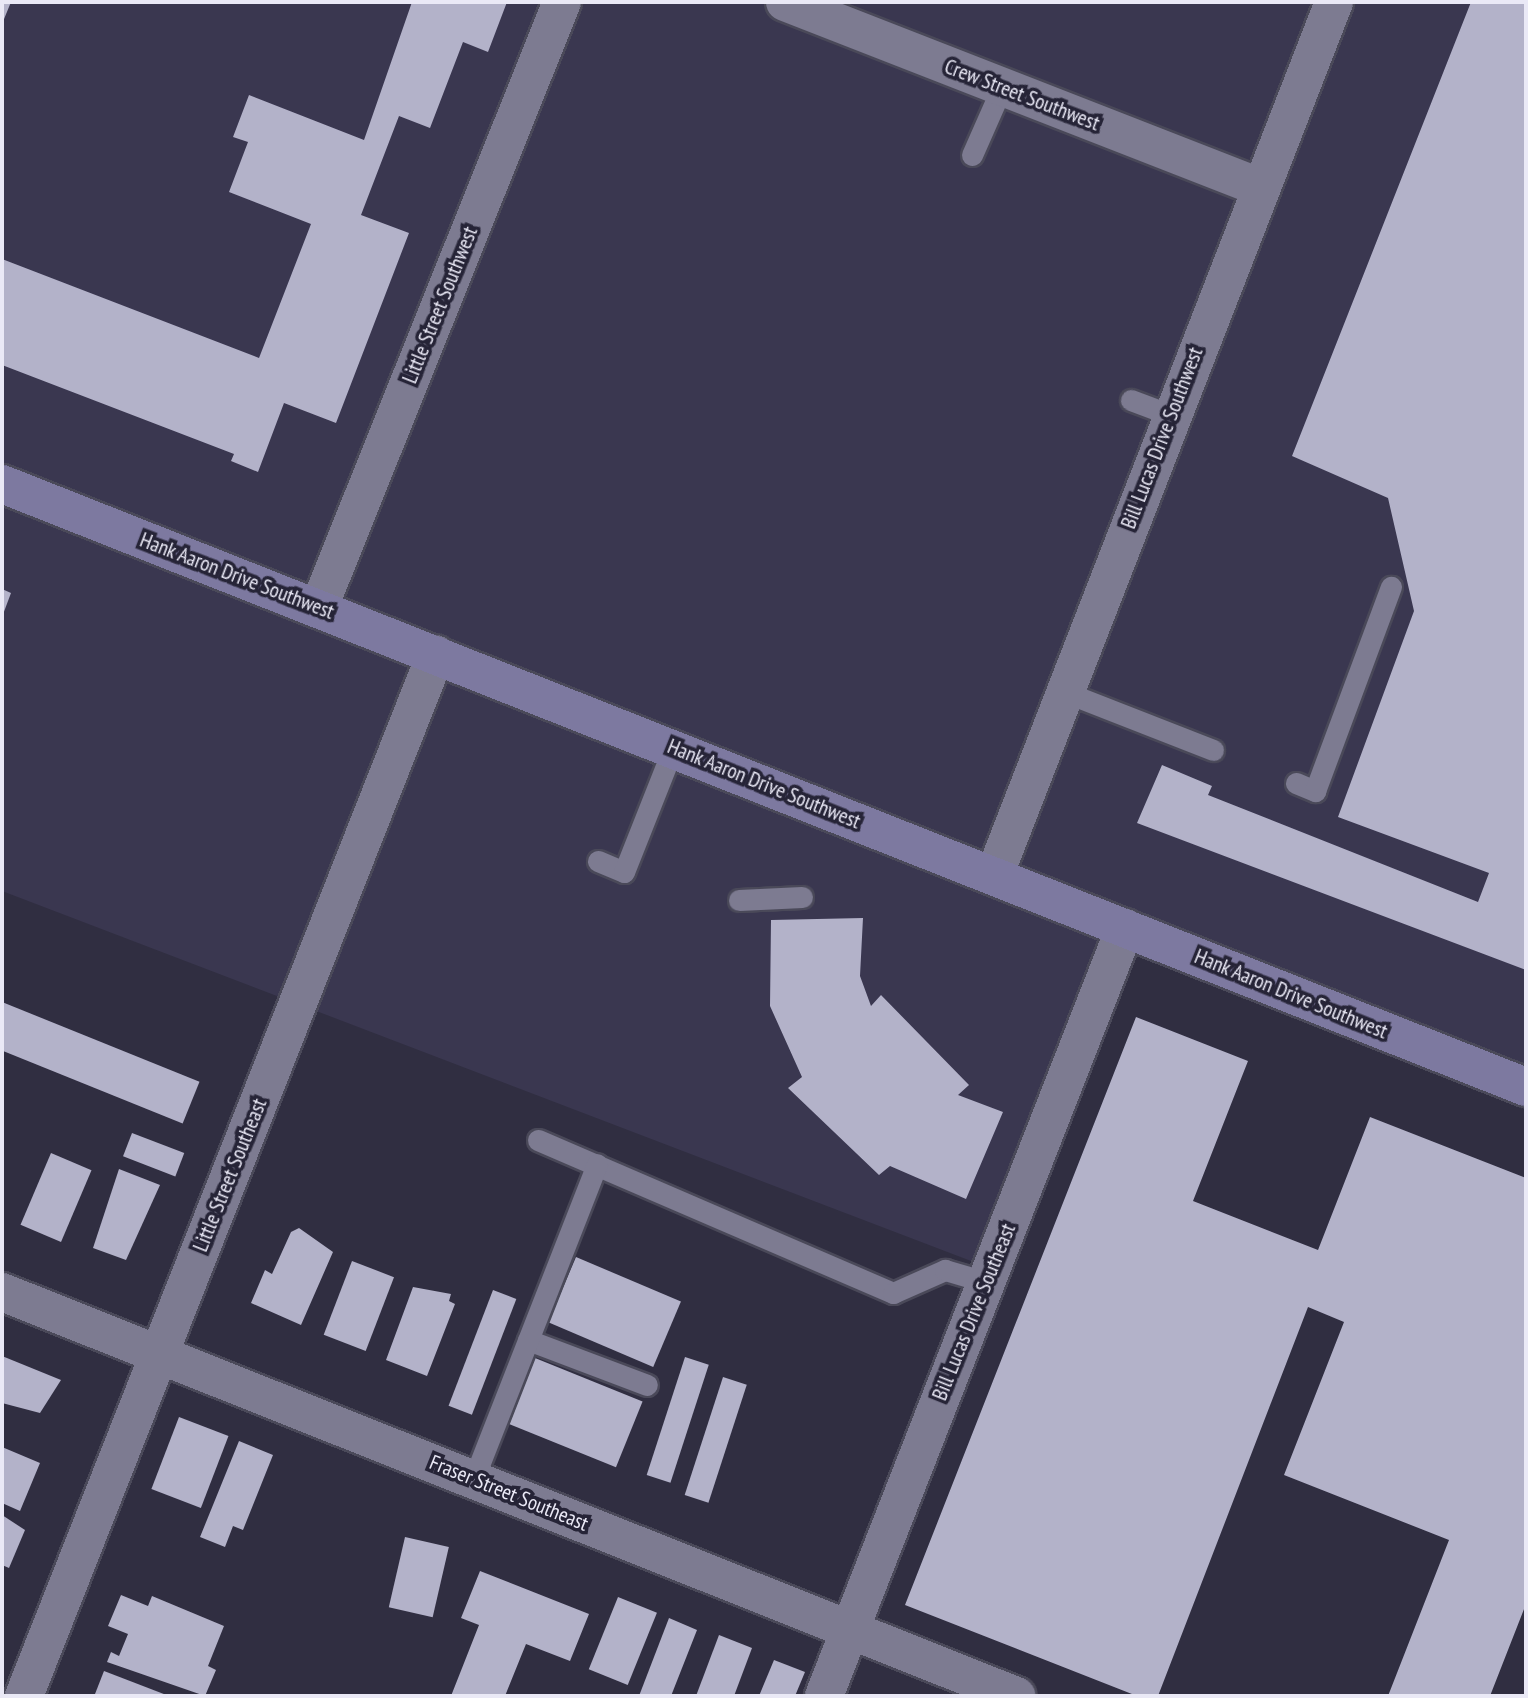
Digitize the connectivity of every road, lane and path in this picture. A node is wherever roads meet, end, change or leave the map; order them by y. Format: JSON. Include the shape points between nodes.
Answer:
{"nodes":[{"id":1,"x":562,"y":2,"type":"edge"},
{"id":2,"x":785,"y":2,"type":"edge"},
{"id":3,"x":1334,"y":2,"type":"edge"},
{"id":4,"x":1002,"y":87,"type":"junction"},
{"id":5,"x":972,"y":155,"type":"dead end"},
{"id":6,"x":1259,"y":187,"type":"junction"},
{"id":7,"x":1131,"y":400,"type":"dead end"},
{"id":8,"x":1171,"y":415,"type":"junction"},
{"id":9,"x":2,"y":484,"type":"edge"},
{"id":10,"x":1391,"y":587,"type":"dead end"},
{"id":11,"x":319,"y":607,"type":"junction"},
{"id":12,"x":436,"y":654,"type":"junction"},
{"id":13,"x":1065,"y":692,"type":"junction"},
{"id":14,"x":673,"y":748,"type":"junction"},
{"id":15,"x":1213,"y":750,"type":"dead end"},
{"id":16,"x":1296,"y":783,"type":"dead end"},
{"id":17,"x":598,"y":861,"type":"dead end"},
{"id":18,"x":994,"y":876,"type":"junction"},
{"id":19,"x":802,"y":897,"type":"dead end"},
{"id":20,"x":739,"y":900,"type":"dead end"},
{"id":21,"x":1125,"y":928,"type":"junction"},
{"id":22,"x":1526,"y":1087,"type":"edge"},
{"id":23,"x":538,"y":1140,"type":"dead end"},
{"id":24,"x":597,"y":1164,"type":"junction"},
{"id":25,"x":986,"y":1282,"type":"junction"},
{"id":26,"x":2,"y":1292,"type":"edge"},
{"id":27,"x":528,"y":1340,"type":"junction"},
{"id":28,"x":159,"y":1354,"type":"junction"},
{"id":29,"x":648,"y":1385,"type":"dead end"},
{"id":30,"x":474,"y":1478,"type":"junction"},
{"id":31,"x":850,"y":1630,"type":"junction"},
{"id":32,"x":24,"y":1696,"type":"edge"},
{"id":33,"x":824,"y":1696,"type":"edge"},
{"id":34,"x":1016,"y":1696,"type":"edge"}],
"edges":[{"from":1,"to":11,"type":"street","name":"Little Street Southwest"},
{"from":2,"to":4,"type":"street","name":"Crew Street Southwest"},
{"from":3,"to":6,"type":"street","name":"Bill Lucas Drive Southwest"},
{"from":4,"to":5,"type":"lane"},
{"from":4,"to":6,"type":"street","name":"Crew Street Southwest"},
{"from":6,"to":8,"type":"street","name":"Bill Lucas Drive Southwest"},
{"from":7,"to":8,"type":"lane"},
{"from":8,"to":13,"type":"street","name":"Bill Lucas Drive Southwest"},
{"from":9,"to":11,"type":"main road","name":"Hank Aaron Drive Southwest"},
{"from":10,"to":16,"type":"lane","via":[[1315,791]]},
{"from":11,"to":12,"type":"main road","name":"Hank Aaron Drive Southwest"},
{"from":12,"to":14,"type":"main road","name":"Hank Aaron Drive Southwest"},
{"from":12,"to":28,"type":"street","name":"Little Street Southeast"},
{"from":13,"to":15,"type":"lane"},
{"from":13,"to":18,"type":"street","name":"Bill Lucas Drive Southwest"},
{"from":14,"to":17,"type":"lane","via":[[624,872]]},
{"from":14,"to":18,"type":"main road","name":"Hank Aaron Drive Southwest"},
{"from":18,"to":21,"type":"main road","name":"Hank Aaron Drive Southwest"},
{"from":19,"to":20,"type":"lane"},
{"from":21,"to":22,"type":"main road","name":"Hank Aaron Drive Southwest"},
{"from":21,"to":25,"type":"street","name":"Bill Lucas Drive Southeast"},
{"from":23,"to":24,"type":"lane"},
{"from":24,"to":25,"type":"lane","via":[[893,1293],[945,1270]]},
{"from":24,"to":27,"type":"lane"},
{"from":25,"to":31,"type":"street","name":"Bill Lucas Drive Southeast"},
{"from":26,"to":28,"type":"street","name":"Fraser Street Southeast"},
{"from":27,"to":29,"type":"lane"},
{"from":27,"to":30,"type":"lane"},
{"from":28,"to":30,"type":"street","name":"Fraser Street Southeast"},
{"from":28,"to":32,"type":"street","name":"Little Street Southeast"},
{"from":30,"to":31,"type":"street","name":"Fraser Street Southeast"},
{"from":31,"to":33,"type":"street","name":"Bill Lucas Drive Southeast"},
{"from":31,"to":34,"type":"street","name":"Fraser Street Southeast"}]}
